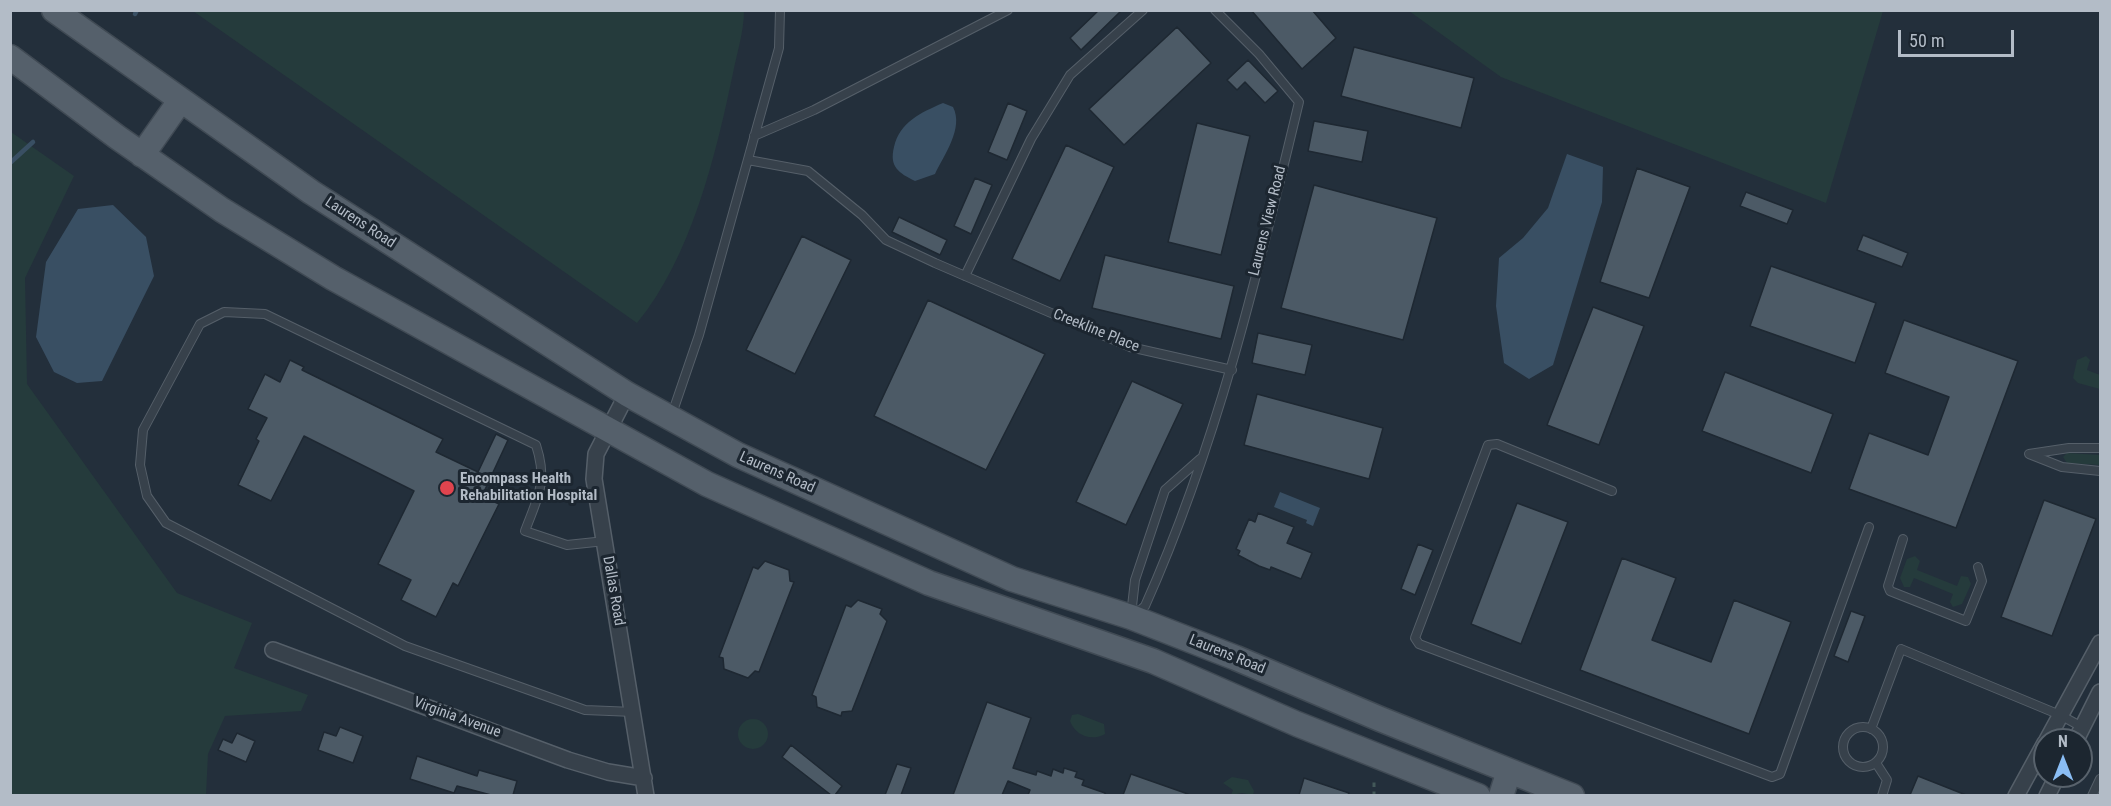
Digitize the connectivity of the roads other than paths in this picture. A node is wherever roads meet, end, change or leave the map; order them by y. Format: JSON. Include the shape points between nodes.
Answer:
{"nodes":[{"id":1,"x":54,"y":10,"type":"edge"},
{"id":2,"x":780,"y":10,"type":"edge"},
{"id":3,"x":1008,"y":10,"type":"edge"},
{"id":4,"x":1143,"y":10,"type":"edge"},
{"id":5,"x":1215,"y":10,"type":"edge"},
{"id":6,"x":10,"y":57,"type":"edge"},
{"id":7,"x":180,"y":101,"type":"junction"},
{"id":8,"x":754,"y":136,"type":"junction"},
{"id":9,"x":142,"y":155,"type":"junction"},
{"id":10,"x":748,"y":160,"type":"junction"},
{"id":11,"x":965,"y":276,"type":"junction"},
{"id":12,"x":1232,"y":370,"type":"junction"},
{"id":13,"x":627,"y":394,"type":"junction"},
{"id":14,"x":670,"y":418,"type":"junction"},
{"id":15,"x":606,"y":430,"type":"junction"},
{"id":16,"x":2100,"y":448,"type":"edge"},
{"id":17,"x":1202,"y":458,"type":"junction"},
{"id":18,"x":2100,"y":471,"type":"edge"},
{"id":19,"x":1612,"y":491,"type":"dead end"},
{"id":20,"x":1869,"y":527,"type":"dead end"},
{"id":21,"x":1903,"y":539,"type":"dead end"},
{"id":22,"x":605,"y":541,"type":"junction"},
{"id":23,"x":1977,"y":567,"type":"dead end"},
{"id":24,"x":1131,"y":618,"type":"junction"},
{"id":25,"x":2100,"y":643,"type":"edge"},
{"id":26,"x":1118,"y":648,"type":"junction"},
{"id":27,"x":273,"y":650,"type":"dead end"},
{"id":28,"x":2100,"y":692,"type":"edge"},
{"id":29,"x":634,"y":712,"type":"junction"},
{"id":30,"x":2060,"y":715,"type":"junction"},
{"id":31,"x":2053,"y":728,"type":"edge"},
{"id":32,"x":2073,"y":728,"type":"edge"},
{"id":33,"x":2082,"y":728,"type":"edge"},
{"id":34,"x":1871,"y":729,"type":"junction"},
{"id":35,"x":1876,"y":763,"type":"junction"},
{"id":36,"x":2033,"y":765,"type":"edge"},
{"id":37,"x":1509,"y":771,"type":"junction"},
{"id":38,"x":644,"y":778,"type":"junction"},
{"id":39,"x":2100,"y":779,"type":"edge"},
{"id":40,"x":646,"y":795,"type":"edge"},
{"id":41,"x":1478,"y":795,"type":"edge"},
{"id":42,"x":1501,"y":795,"type":"edge"},
{"id":43,"x":1572,"y":795,"type":"edge"},
{"id":44,"x":1882,"y":795,"type":"edge"},
{"id":45,"x":2016,"y":795,"type":"edge"},
{"id":46,"x":2092,"y":795,"type":"edge"}],
"edges":[{"from":1,"to":7,"type":"main road","name":"Laurens Road"},
{"from":2,"to":8,"type":"lane","via":[[779,48]]},
{"from":3,"to":8,"type":"lane","via":[[814,110]]},
{"from":4,"to":11,"type":"lane","via":[[1070,75],[1031,139]]},
{"from":5,"to":12,"type":"lane","name":"Laurens View Road","via":[[1299,102]]},
{"from":6,"to":9,"type":"main road"},
{"from":7,"to":9,"type":"main road"},
{"from":7,"to":13,"type":"main road","name":"Laurens Road","via":[[311,192]]},
{"from":8,"to":10,"type":"lane"},
{"from":9,"to":15,"type":"main road","via":[[333,278]]},
{"from":10,"to":11,"type":"lane","name":"Creekline Place","via":[[808,171],[886,240]]},
{"from":10,"to":14,"type":"lane","via":[[699,335]]},
{"from":11,"to":12,"type":"lane","name":"Creekline Place","via":[[1130,347]]},
{"from":12,"to":17,"type":"lane","name":"Laurens View Road"},
{"from":13,"to":14,"type":"main road","name":"Laurens Road"},
{"from":13,"to":15,"type":"street","name":"Dallas Road"},
{"from":14,"to":24,"type":"main road","name":"Laurens Road","via":[[738,455],[1012,579]]},
{"from":15,"to":22,"type":"street","name":"Dallas Road","via":[[596,454],[594,479]]},
{"from":15,"to":26,"type":"main road","via":[[706,484],[929,583]]},
{"from":16,"to":18,"type":"lane","via":[[2029,454],[2062,467]]},
{"from":17,"to":24,"type":"lane","name":"Laurens View Road","via":[[1164,565],[1145,606]]},
{"from":17,"to":24,"type":"lane","name":"Laurens View Road","via":[[1166,490],[1135,580]]},
{"from":19,"to":20,"type":"lane","via":[[1497,444],[1488,445],[1415,638],[1419,644],[1772,777],[1780,774]]},
{"from":21,"to":23,"type":"lane","via":[[1888,586],[1890,591],[1966,621],[1982,581]]},
{"from":22,"to":29,"type":"street","name":"Dallas Road"},
{"from":22,"to":29,"type":"lane","via":[[567,545],[525,531],[542,488],[543,467],[536,445],[265,314],[224,312],[200,324],[143,430],[140,465],[147,496],[166,523],[405,646],[585,710]]},
{"from":24,"to":26,"type":"main road"},
{"from":24,"to":37,"type":"main road","name":"Laurens Road"},
{"from":25,"to":30,"type":"street"},
{"from":26,"to":41,"type":"main road"},
{"from":27,"to":38,"type":"street","name":"Virginia Avenue","via":[[568,760]]},
{"from":28,"to":33,"type":"street"},
{"from":29,"to":38,"type":"street","name":"Dallas Road"},
{"from":30,"to":31,"type":"street"},
{"from":30,"to":32,"type":"lane"},
{"from":30,"to":34,"type":"lane","via":[[1901,649]]},
{"from":34,"to":35,"type":"lane","via":[[1883,745]]},
{"from":34,"to":35,"type":"lane","via":[[1858,728],[1847,735],[1844,753],[1851,764],[1859,767]]},
{"from":35,"to":44,"type":"lane","via":[[1887,780]]},
{"from":36,"to":45,"type":"street"},
{"from":37,"to":42,"type":"main road"},
{"from":37,"to":43,"type":"main road","name":"Laurens Road"},
{"from":38,"to":40,"type":"street","name":"Dallas Road"},
{"from":39,"to":46,"type":"lane"}]}
